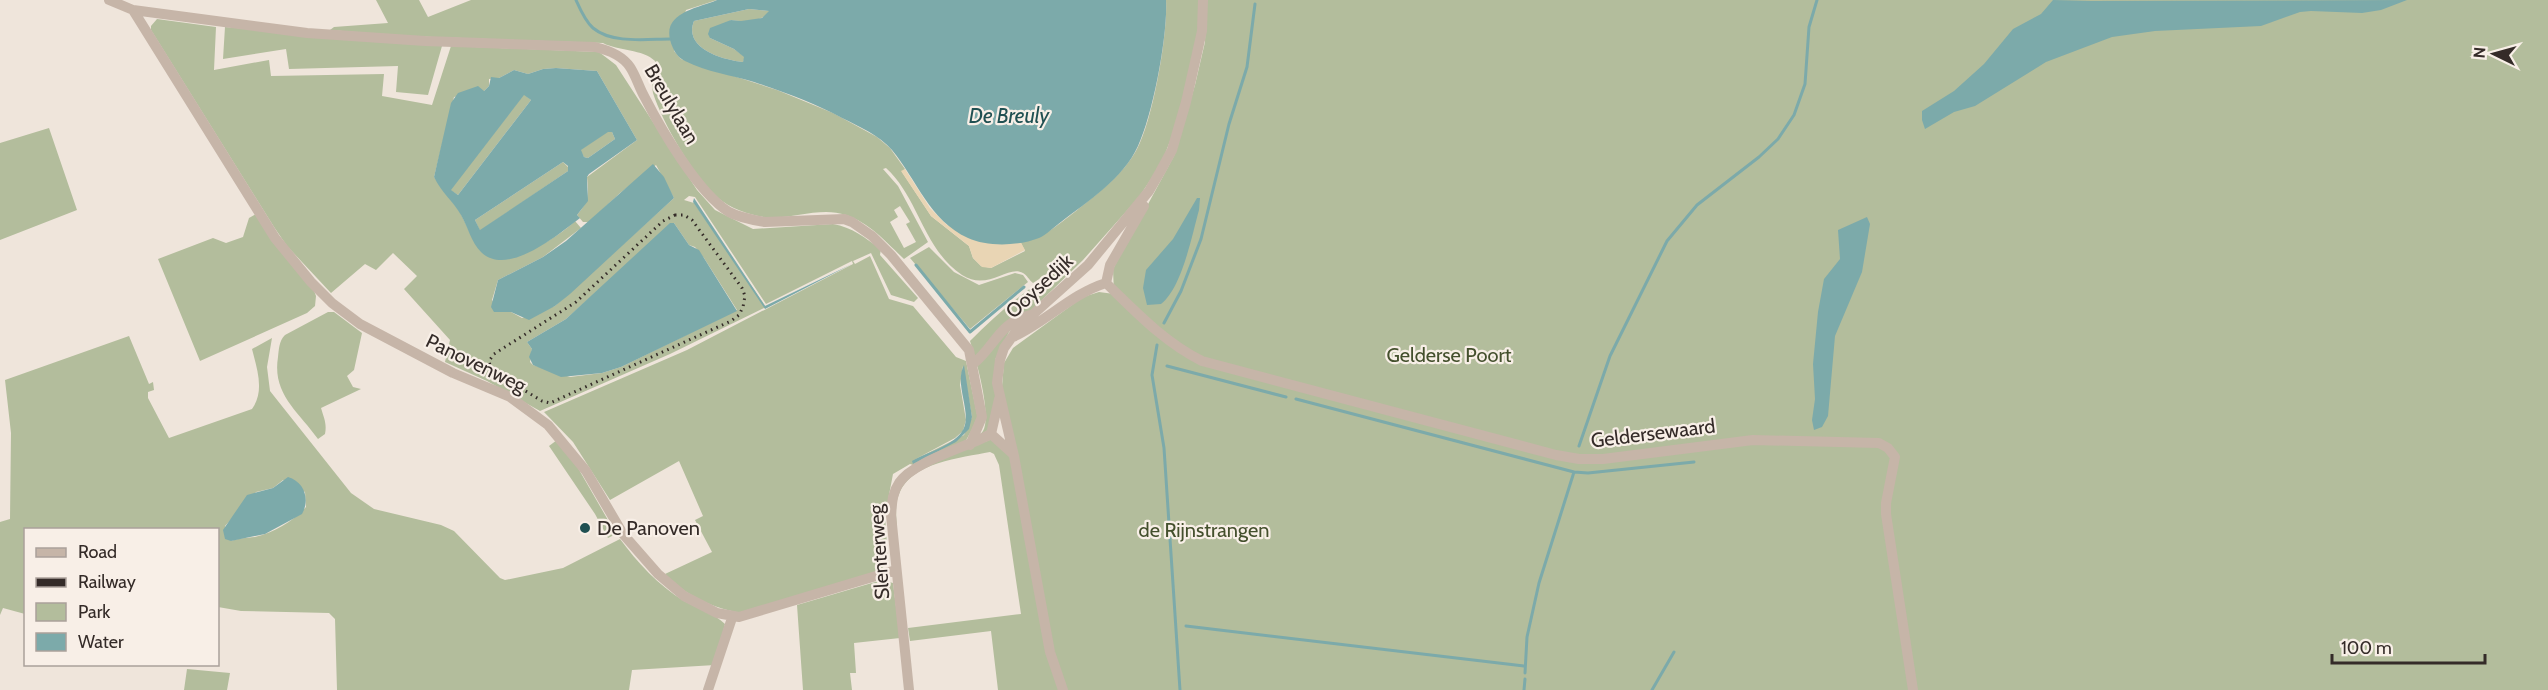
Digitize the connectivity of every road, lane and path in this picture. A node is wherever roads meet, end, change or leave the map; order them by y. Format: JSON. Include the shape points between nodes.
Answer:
{"nodes":[{"id":1,"x":109,"y":0,"type":"edge"},
{"id":2,"x":1203,"y":0,"type":"edge"},
{"id":3,"x":133,"y":10,"type":"junction"},
{"id":4,"x":1149,"y":191,"type":"junction"},
{"id":5,"x":1106,"y":283,"type":"junction"},
{"id":6,"x":1033,"y":314,"type":"junction"},
{"id":7,"x":1011,"y":338,"type":"junction"},
{"id":8,"x":973,"y":364,"type":"junction"},
{"id":9,"x":1000,"y":396,"type":"junction"},
{"id":10,"x":991,"y":434,"type":"junction"},
{"id":11,"x":970,"y":445,"type":"junction"},
{"id":12,"x":1014,"y":456,"type":"junction"},
{"id":13,"x":896,"y":570,"type":"junction"},
{"id":14,"x":732,"y":618,"type":"junction"},
{"id":15,"x":708,"y":690,"type":"edge"},
{"id":16,"x":909,"y":690,"type":"edge"},
{"id":17,"x":1063,"y":690,"type":"edge"},
{"id":18,"x":1914,"y":690,"type":"edge"}],
"edges":[{"from":1,"to":3,"type":"street"},
{"from":2,"to":4,"type":"street","name":"Ooysedijk","via":[[1198,53],[1178,131]]},
{"from":3,"to":8,"type":"street","name":"Breulylaan","via":[[307,33],[608,50],[630,66],[662,127],[712,199],[730,212],[752,220],[836,218],[852,222],[891,255],[963,342]]},
{"from":3,"to":14,"type":"street","name":"Panovenweg","via":[[275,238],[311,282],[360,324],[453,373],[510,397],[548,425],[586,471],[623,534],[658,574],[684,596]]},
{"from":4,"to":5,"type":"street","via":[[1110,265]]},
{"from":4,"to":6,"type":"street","name":"Ooysedijk","via":[[1088,265]]},
{"from":5,"to":7,"type":"street","via":[[1087,290]]},
{"from":5,"to":18,"type":"street","name":"Geldersewaard","via":[[1162,336],[1202,361],[1556,455],[1603,459],[1753,440],[1879,443],[1895,457],[1886,514]]},
{"from":6,"to":7,"type":"street","name":"Ooysedijk"},
{"from":6,"to":8,"type":"street","via":[[1003,329]]},
{"from":7,"to":9,"type":"street","name":"Ooysedijk","via":[[1000,360]]},
{"from":8,"to":11,"type":"street","name":"Breulylaan","via":[[982,417]]},
{"from":9,"to":10,"type":"street"},
{"from":9,"to":12,"type":"street","name":"Ooysedijk"},
{"from":10,"to":11,"type":"street","name":"Slenterweg"},
{"from":10,"to":12,"type":"street"},
{"from":11,"to":13,"type":"street","name":"Slenterweg","via":[[913,469],[897,485],[892,504]]},
{"from":12,"to":17,"type":"street","name":"Ooysedijk","via":[[1050,652]]},
{"from":13,"to":14,"type":"street"},
{"from":13,"to":16,"type":"street","name":"Slenterweg"},
{"from":14,"to":15,"type":"street"}]}
